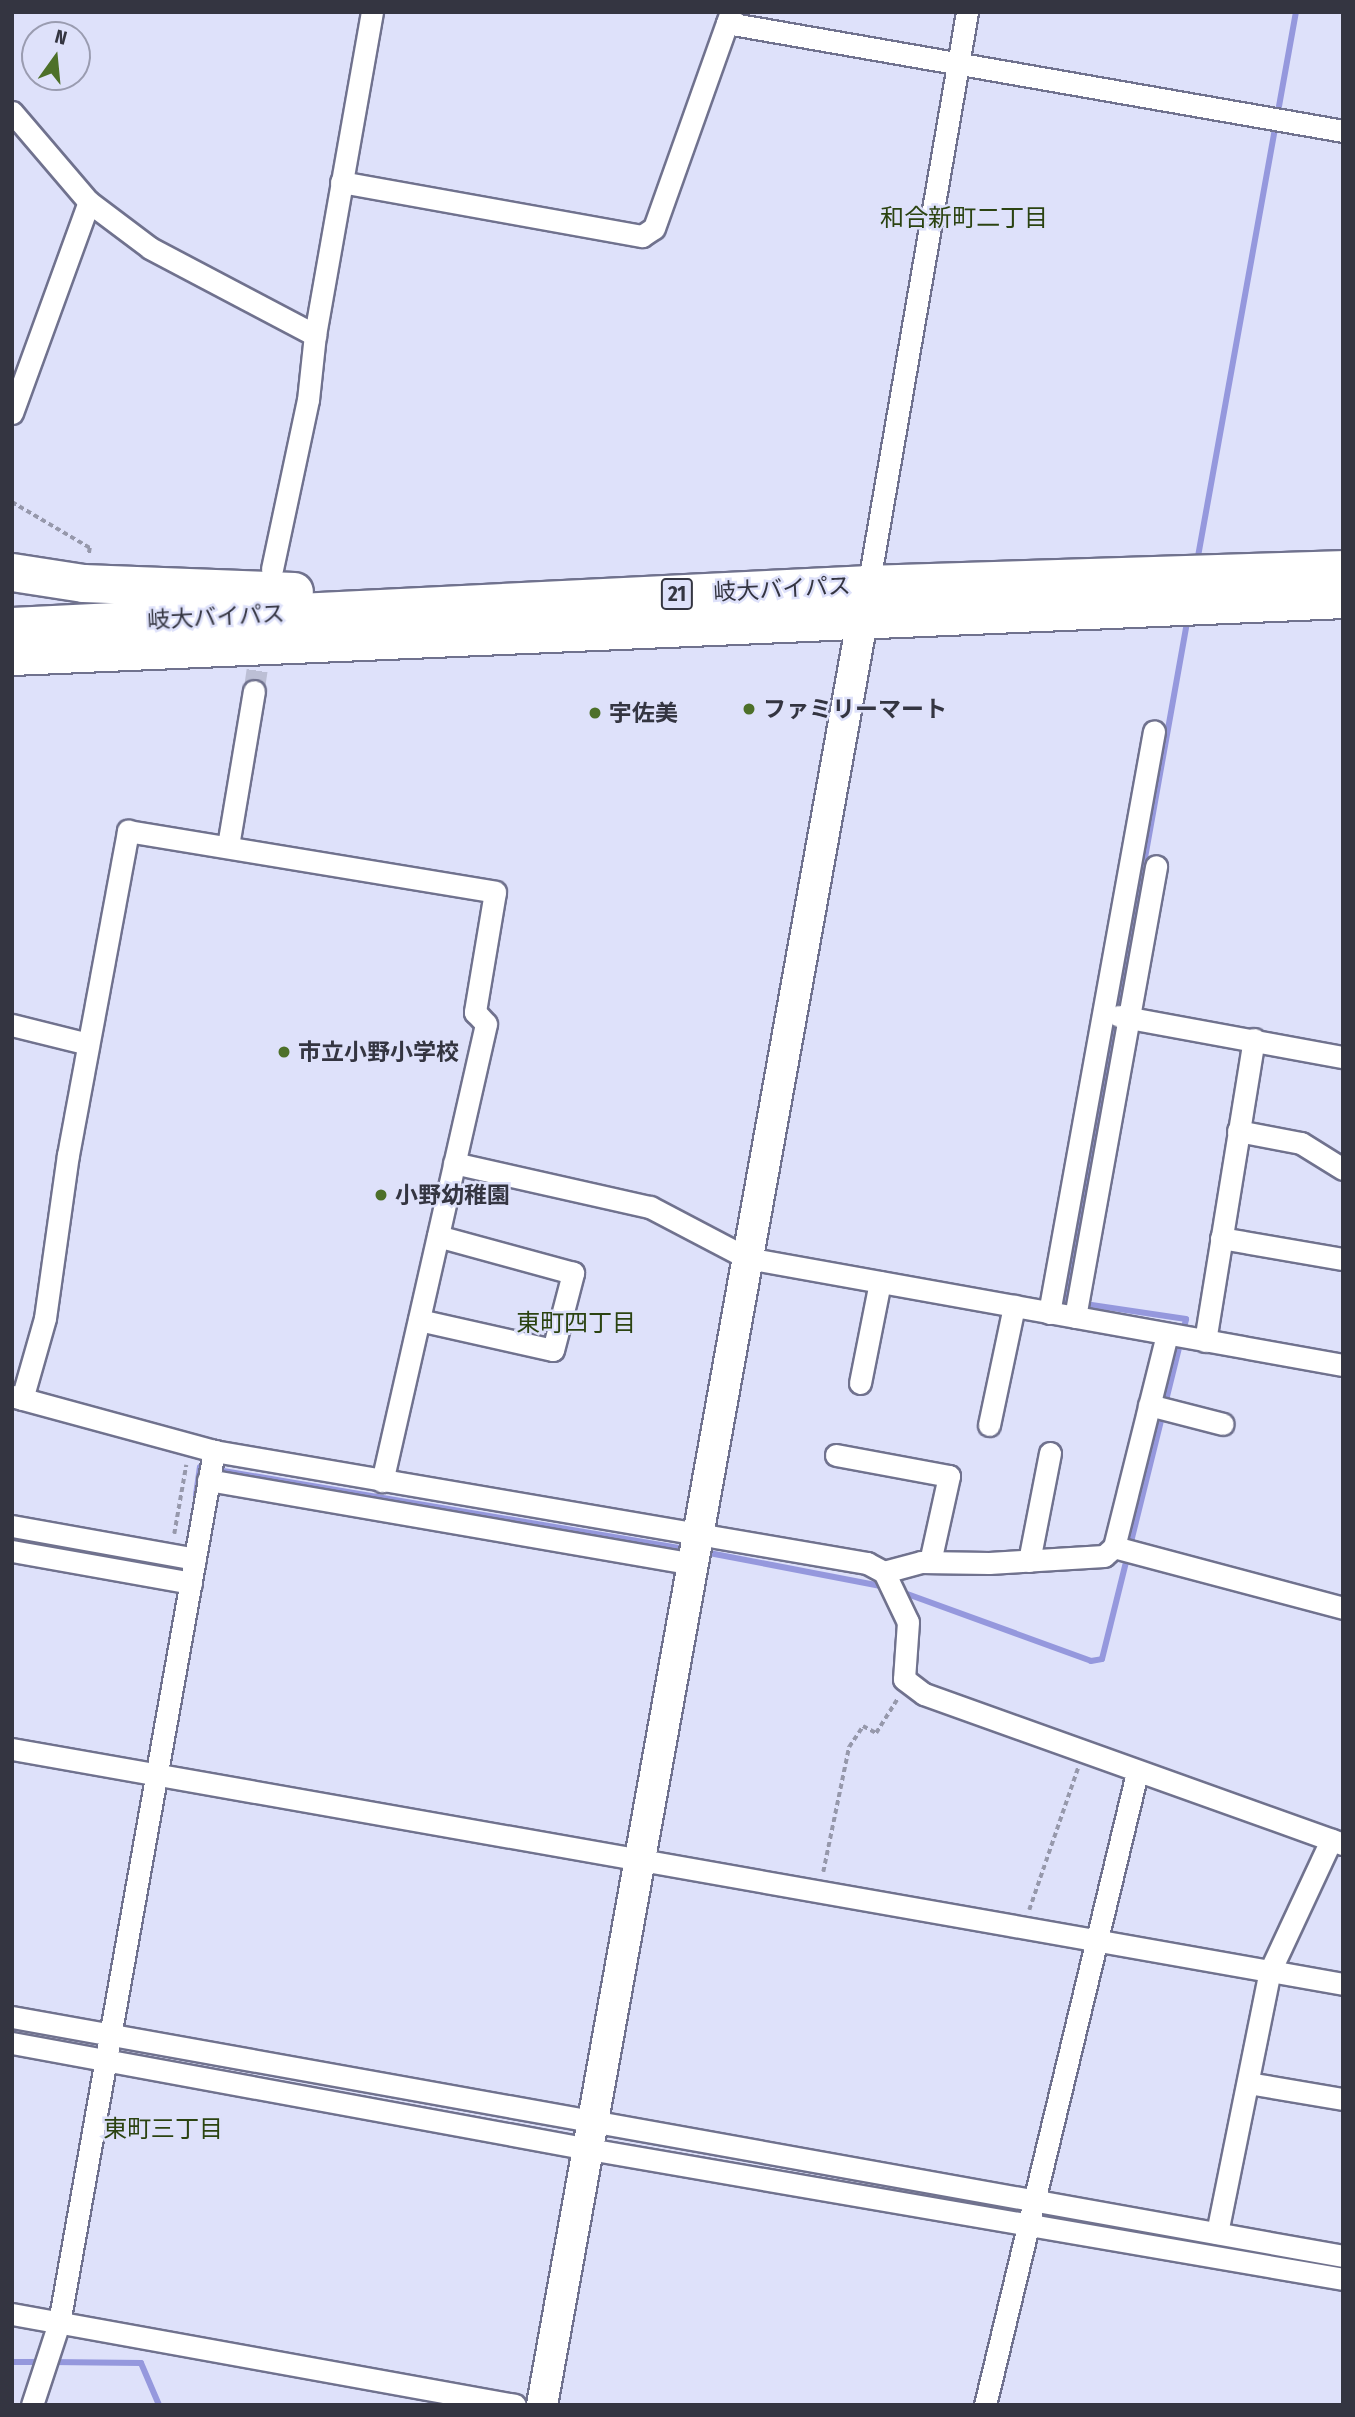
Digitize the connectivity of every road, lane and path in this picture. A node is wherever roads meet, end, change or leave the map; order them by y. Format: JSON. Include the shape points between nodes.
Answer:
{"nodes":[{"id":1,"x":372,"y":12,"type":"edge"},
{"id":2,"x":967,"y":12,"type":"edge"},
{"id":3,"x":729,"y":18,"type":"edge"},
{"id":4,"x":959,"y":63,"type":"junction"},
{"id":5,"x":12,"y":112,"type":"edge"},
{"id":6,"x":1343,"y":131,"type":"edge"},
{"id":7,"x":341,"y":183,"type":"junction"},
{"id":8,"x":89,"y":202,"type":"junction"},
{"id":9,"x":315,"y":334,"type":"junction"},
{"id":10,"x":12,"y":413,"type":"edge"},
{"id":11,"x":12,"y":502,"type":"edge"},
{"id":12,"x":1343,"y":554,"type":"edge"},
{"id":13,"x":88,"y":558,"type":"dead end"},
{"id":14,"x":272,"y":569,"type":"dead end"},
{"id":15,"x":1343,"y":569,"type":"edge"},
{"id":16,"x":12,"y":572,"type":"edge"},
{"id":17,"x":1223,"y":575,"type":"junction"},
{"id":18,"x":869,"y":584,"type":"junction"},
{"id":19,"x":1343,"y":598,"type":"edge"},
{"id":20,"x":1264,"y":603,"type":"junction"},
{"id":21,"x":509,"y":604,"type":"junction"},
{"id":22,"x":1343,"y":614,"type":"edge"},
{"id":23,"x":862,"y":621,"type":"junction"},
{"id":24,"x":12,"y":626,"type":"edge"},
{"id":25,"x":607,"y":632,"type":"junction"},
{"id":26,"x":12,"y":656,"type":"edge"},
{"id":27,"x":12,"y":678,"type":"edge"},
{"id":28,"x":254,"y":691,"type":"tunnel mouth"},
{"id":29,"x":1154,"y":731,"type":"dead end"},
{"id":30,"x":228,"y":846,"type":"junction"},
{"id":31,"x":1156,"y":866,"type":"dead end"},
{"id":32,"x":1103,"y":1013,"type":"junction"},
{"id":33,"x":1130,"y":1018,"type":"junction"},
{"id":34,"x":12,"y":1025,"type":"edge"},
{"id":35,"x":1254,"y":1039,"type":"junction"},
{"id":36,"x":88,"y":1044,"type":"junction"},
{"id":37,"x":1343,"y":1057,"type":"edge"},
{"id":38,"x":1238,"y":1131,"type":"junction"},
{"id":39,"x":454,"y":1163,"type":"junction"},
{"id":40,"x":1343,"y":1169,"type":"edge"},
{"id":41,"x":438,"y":1236,"type":"junction"},
{"id":42,"x":1221,"y":1238,"type":"junction"},
{"id":43,"x":747,"y":1258,"type":"junction"},
{"id":44,"x":1343,"y":1259,"type":"edge"},
{"id":45,"x":880,"y":1282,"type":"junction"},
{"id":46,"x":1014,"y":1306,"type":"junction"},
{"id":47,"x":1049,"y":1313,"type":"junction"},
{"id":48,"x":1075,"y":1317,"type":"junction"},
{"id":49,"x":419,"y":1320,"type":"junction"},
{"id":50,"x":1167,"y":1334,"type":"junction"},
{"id":51,"x":1205,"y":1341,"type":"junction"},
{"id":52,"x":1343,"y":1365,"type":"edge"},
{"id":53,"x":860,"y":1383,"type":"dead end"},
{"id":54,"x":17,"y":1397,"type":"edge"},
{"id":55,"x":1149,"y":1405,"type":"junction"},
{"id":56,"x":1223,"y":1424,"type":"dead end"},
{"id":57,"x":989,"y":1425,"type":"dead end"},
{"id":58,"x":189,"y":1446,"type":"junction"},
{"id":59,"x":214,"y":1451,"type":"junction"},
{"id":60,"x":1050,"y":1453,"type":"dead end"},
{"id":61,"x":836,"y":1455,"type":"dead end"},
{"id":62,"x":208,"y":1480,"type":"junction"},
{"id":63,"x":382,"y":1481,"type":"junction"},
{"id":64,"x":12,"y":1526,"type":"edge"},
{"id":65,"x":1114,"y":1547,"type":"junction"},
{"id":66,"x":694,"y":1550,"type":"junction"},
{"id":67,"x":12,"y":1551,"type":"edge"},
{"id":68,"x":171,"y":1555,"type":"junction"},
{"id":69,"x":195,"y":1559,"type":"junction"},
{"id":70,"x":1029,"y":1561,"type":"junction"},
{"id":71,"x":930,"y":1562,"type":"junction"},
{"id":72,"x":884,"y":1572,"type":"junction"},
{"id":73,"x":191,"y":1583,"type":"junction"},
{"id":74,"x":1343,"y":1608,"type":"edge"},
{"id":75,"x":909,"y":1682,"type":"junction"},
{"id":76,"x":12,"y":1749,"type":"edge"},
{"id":77,"x":1083,"y":1753,"type":"junction"},
{"id":78,"x":1137,"y":1773,"type":"junction"},
{"id":79,"x":156,"y":1776,"type":"junction"},
{"id":80,"x":1337,"y":1842,"type":"edge"},
{"id":81,"x":640,"y":1860,"type":"junction"},
{"id":82,"x":820,"y":1891,"type":"junction"},
{"id":83,"x":1023,"y":1927,"type":"junction"},
{"id":84,"x":1097,"y":1940,"type":"junction"},
{"id":85,"x":1270,"y":1971,"type":"junction"},
{"id":86,"x":1343,"y":1984,"type":"edge"},
{"id":87,"x":12,"y":2017,"type":"edge"},
{"id":88,"x":110,"y":2034,"type":"junction"},
{"id":89,"x":12,"y":2043,"type":"edge"},
{"id":90,"x":105,"y":2060,"type":"junction"},
{"id":91,"x":1248,"y":2083,"type":"junction"},
{"id":92,"x":1343,"y":2099,"type":"edge"},
{"id":93,"x":591,"y":2136,"type":"junction"},
{"id":94,"x":1033,"y":2200,"type":"junction"},
{"id":95,"x":1027,"y":2223,"type":"junction"},
{"id":96,"x":1217,"y":2233,"type":"junction"},
{"id":97,"x":1343,"y":2256,"type":"edge"},
{"id":98,"x":1343,"y":2280,"type":"edge"},
{"id":99,"x":12,"y":2314,"type":"edge"},
{"id":100,"x":59,"y":2323,"type":"junction"},
{"id":101,"x":32,"y":2405,"type":"edge"},
{"id":102,"x":515,"y":2405,"type":"edge"},
{"id":103,"x":542,"y":2405,"type":"edge"},
{"id":104,"x":985,"y":2405,"type":"edge"}],
"edges":[{"from":1,"to":7,"type":"street"},
{"from":2,"to":4,"type":"street"},
{"from":3,"to":4,"type":"street"},
{"from":3,"to":7,"type":"street","via":[[654,228],[642,236]]},
{"from":4,"to":6,"type":"street"},
{"from":4,"to":18,"type":"street"},
{"from":5,"to":8,"type":"street"},
{"from":7,"to":9,"type":"street"},
{"from":8,"to":9,"type":"street","via":[[150,248]]},
{"from":8,"to":10,"type":"street"},
{"from":9,"to":14,"type":"street","via":[[308,400]]},
{"from":11,"to":13,"type":"path","via":[[90,548]]},
{"from":12,"to":17,"type":"street","via":[[1272,559]]},
{"from":15,"to":17,"type":"highway","name":"岐大バイパス","number":"21"},
{"from":16,"to":21,"type":"highway","number":"21","via":[[83,583],[485,593]]},
{"from":17,"to":18,"type":"highway","name":"岐大バイパス","number":"21"},
{"from":18,"to":21,"type":"highway","name":"岐大バイパス","number":"21"},
{"from":18,"to":23,"type":"street"},
{"from":19,"to":20,"type":"highway","name":"岐大バイパス","number":"21"},
{"from":20,"to":22,"type":"street","via":[[1318,615]]},
{"from":20,"to":23,"type":"highway","name":"岐大バイパス","number":"21"},
{"from":21,"to":24,"type":"highway","name":"岐大バイパス","number":"21"},
{"from":23,"to":25,"type":"highway","name":"岐大バイパス","number":"21"},
{"from":23,"to":43,"type":"street"},
{"from":25,"to":26,"type":"highway","name":"岐大バイパス","number":"21"},
{"from":25,"to":27,"type":"highway","number":"21","via":[[592,648],[312,666]]},
{"from":28,"to":30,"type":"street"},
{"from":29,"to":32,"type":"street"},
{"from":30,"to":36,"type":"street","via":[[128,831]]},
{"from":30,"to":39,"type":"street","via":[[495,892],[475,1012],[486,1024]]},
{"from":31,"to":33,"type":"street"},
{"from":32,"to":33,"type":"street"},
{"from":32,"to":47,"type":"street"},
{"from":33,"to":35,"type":"street"},
{"from":33,"to":48,"type":"street"},
{"from":34,"to":36,"type":"street"},
{"from":35,"to":37,"type":"street"},
{"from":35,"to":38,"type":"street"},
{"from":36,"to":54,"type":"street","via":[[44,1318]]},
{"from":38,"to":40,"type":"street","via":[[1301,1143]]},
{"from":38,"to":42,"type":"street"},
{"from":39,"to":41,"type":"street"},
{"from":39,"to":43,"type":"street","via":[[650,1207]]},
{"from":41,"to":49,"type":"street"},
{"from":41,"to":49,"type":"street","via":[[573,1272],[553,1350]]},
{"from":42,"to":44,"type":"street"},
{"from":42,"to":51,"type":"street"},
{"from":43,"to":45,"type":"street"},
{"from":43,"to":66,"type":"street"},
{"from":45,"to":46,"type":"street"},
{"from":45,"to":53,"type":"street"},
{"from":46,"to":47,"type":"street"},
{"from":46,"to":57,"type":"street"},
{"from":47,"to":48,"type":"street"},
{"from":48,"to":50,"type":"street"},
{"from":49,"to":63,"type":"street"},
{"from":50,"to":51,"type":"street"},
{"from":50,"to":55,"type":"street"},
{"from":51,"to":52,"type":"street"},
{"from":54,"to":58,"type":"street"},
{"from":55,"to":56,"type":"street"},
{"from":55,"to":65,"type":"street"},
{"from":58,"to":59,"type":"street"},
{"from":58,"to":68,"type":"path"},
{"from":59,"to":62,"type":"street"},
{"from":59,"to":63,"type":"street"},
{"from":60,"to":70,"type":"street"},
{"from":61,"to":71,"type":"street","via":[[949,1476]]},
{"from":62,"to":66,"type":"street"},
{"from":62,"to":69,"type":"street"},
{"from":63,"to":66,"type":"street"},
{"from":64,"to":68,"type":"street"},
{"from":65,"to":70,"type":"street","via":[[1104,1556]]},
{"from":65,"to":74,"type":"street"},
{"from":66,"to":72,"type":"street","via":[[867,1563]]},
{"from":66,"to":81,"type":"street"},
{"from":67,"to":73,"type":"street"},
{"from":68,"to":69,"type":"street"},
{"from":69,"to":73,"type":"street"},
{"from":70,"to":71,"type":"street"},
{"from":71,"to":72,"type":"street"},
{"from":72,"to":75,"type":"street","via":[[908,1622],[904,1679]]},
{"from":73,"to":79,"type":"street"},
{"from":75,"to":77,"type":"street","via":[[924,1694]]},
{"from":75,"to":82,"type":"path","via":[[876,1734],[863,1726],[849,1747]]},
{"from":76,"to":79,"type":"street"},
{"from":77,"to":78,"type":"street"},
{"from":77,"to":83,"type":"path"},
{"from":78,"to":80,"type":"street"},
{"from":78,"to":84,"type":"street"},
{"from":79,"to":81,"type":"street"},
{"from":79,"to":88,"type":"street"},
{"from":80,"to":85,"type":"street"},
{"from":81,"to":82,"type":"street"},
{"from":81,"to":93,"type":"street"},
{"from":82,"to":83,"type":"street"},
{"from":83,"to":84,"type":"street"},
{"from":84,"to":85,"type":"street"},
{"from":84,"to":94,"type":"street"},
{"from":85,"to":86,"type":"street"},
{"from":85,"to":91,"type":"street"},
{"from":87,"to":88,"type":"street"},
{"from":88,"to":90,"type":"street"},
{"from":88,"to":93,"type":"street"},
{"from":89,"to":90,"type":"street"},
{"from":90,"to":93,"type":"street"},
{"from":90,"to":100,"type":"street"},
{"from":91,"to":92,"type":"street"},
{"from":91,"to":96,"type":"street"},
{"from":93,"to":94,"type":"street"},
{"from":93,"to":95,"type":"street"},
{"from":93,"to":103,"type":"street"},
{"from":94,"to":95,"type":"street"},
{"from":94,"to":96,"type":"street"},
{"from":95,"to":98,"type":"street"},
{"from":95,"to":104,"type":"street"},
{"from":96,"to":97,"type":"street"},
{"from":99,"to":100,"type":"street"},
{"from":100,"to":101,"type":"street"},
{"from":100,"to":102,"type":"street"}]}
